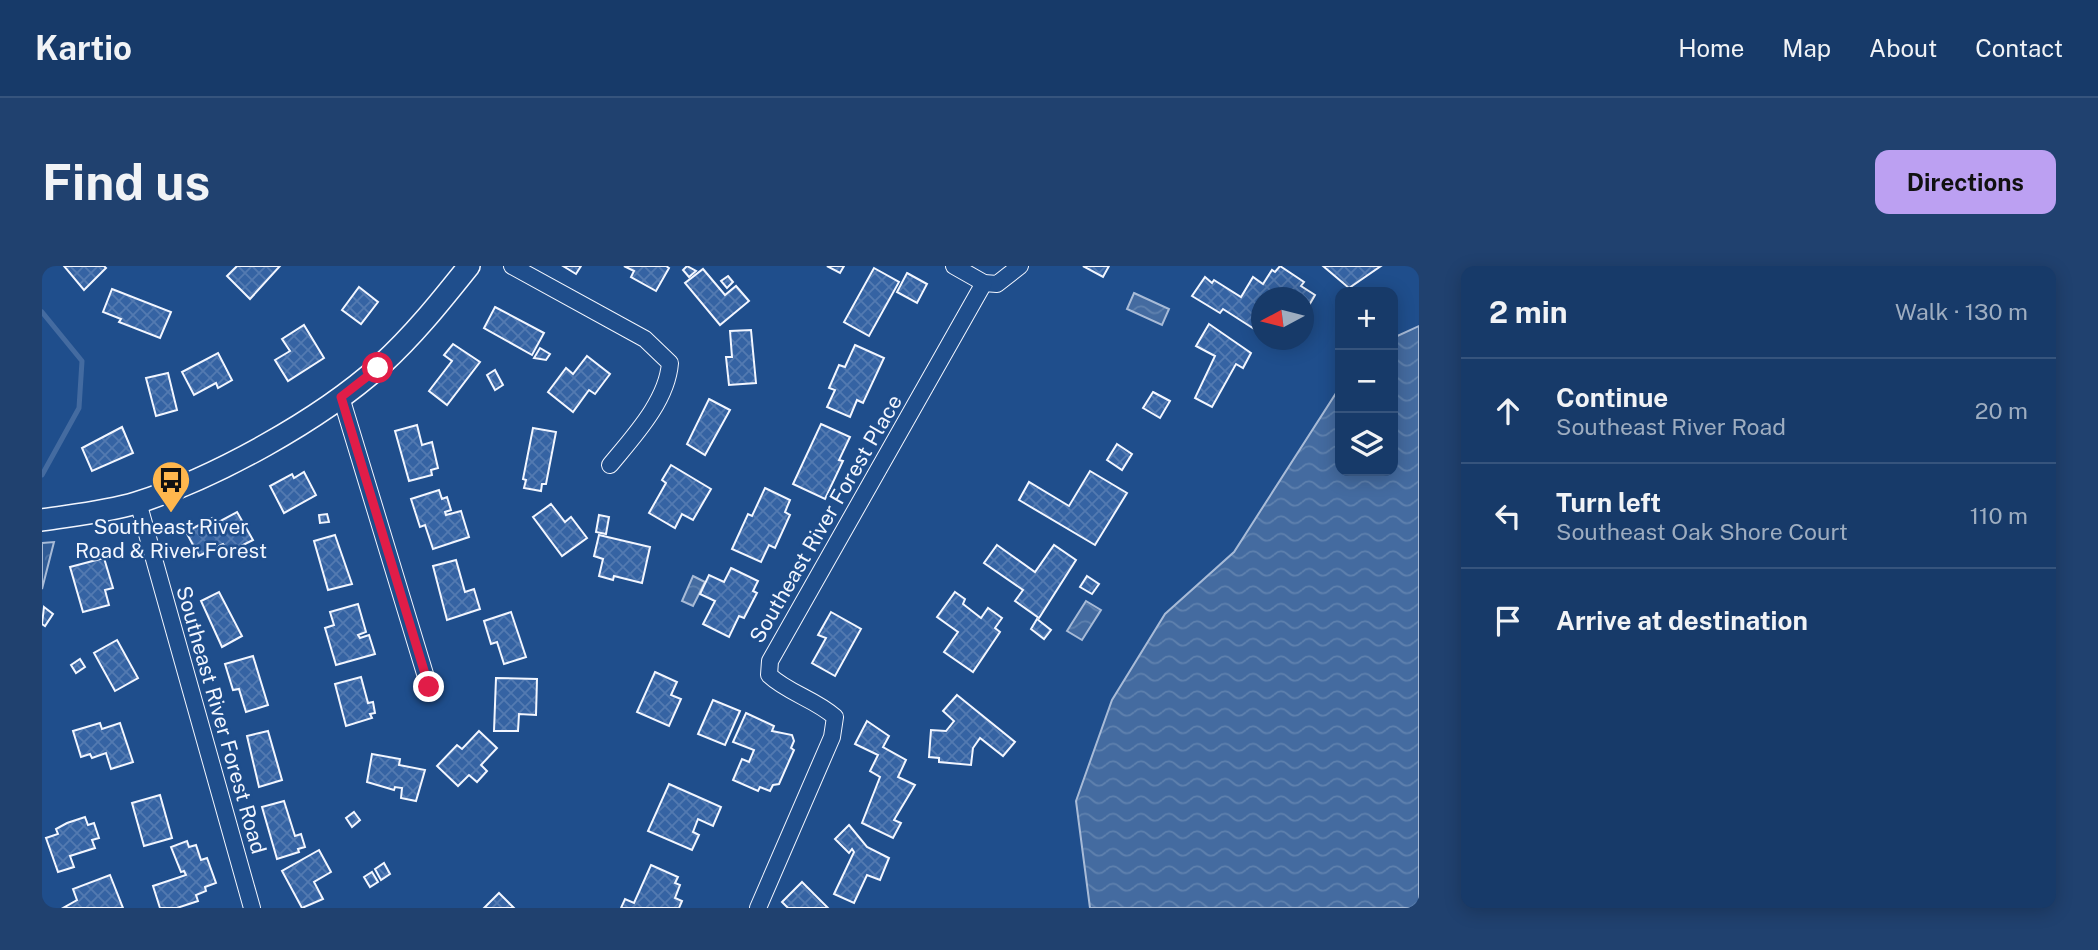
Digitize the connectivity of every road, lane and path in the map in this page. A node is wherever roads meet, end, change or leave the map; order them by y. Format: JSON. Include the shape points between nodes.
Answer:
{"nodes":[{"id":1,"x":469,"y":266,"type":"edge"},
{"id":2,"x":512,"y":266,"type":"edge"},
{"id":3,"x":954,"y":266,"type":"edge"},
{"id":4,"x":1020,"y":266,"type":"edge"},
{"id":5,"x":985,"y":283,"type":"junction"},
{"id":6,"x":341,"y":397,"type":"junction"},
{"id":7,"x":610,"y":465,"type":"dead end"},
{"id":8,"x":138,"y":502,"type":"junction"},
{"id":9,"x":42,"y":520,"type":"edge"},
{"id":10,"x":429,"y":687,"type":"dead end"},
{"id":11,"x":252,"y":908,"type":"edge"},
{"id":12,"x":758,"y":908,"type":"edge"}],
"edges":[{"from":1,"to":6,"type":"street","via":[[401,346]]},
{"from":2,"to":7,"type":"street","via":[[645,339],[670,363],[669,381],[637,433]]},
{"from":3,"to":5,"type":"street"},
{"from":4,"to":5,"type":"street","via":[[997,284]]},
{"from":5,"to":12,"type":"street","name":"Southeast River Forest Place","via":[[770,661],[769,675],[781,686],[825,707],[835,717],[832,737]]},
{"from":6,"to":8,"type":"street","via":[[258,447]]},
{"from":6,"to":10,"type":"street"},
{"from":8,"to":9,"type":"street"},
{"from":8,"to":11,"type":"street","name":"Southeast River Forest Road"}]}
